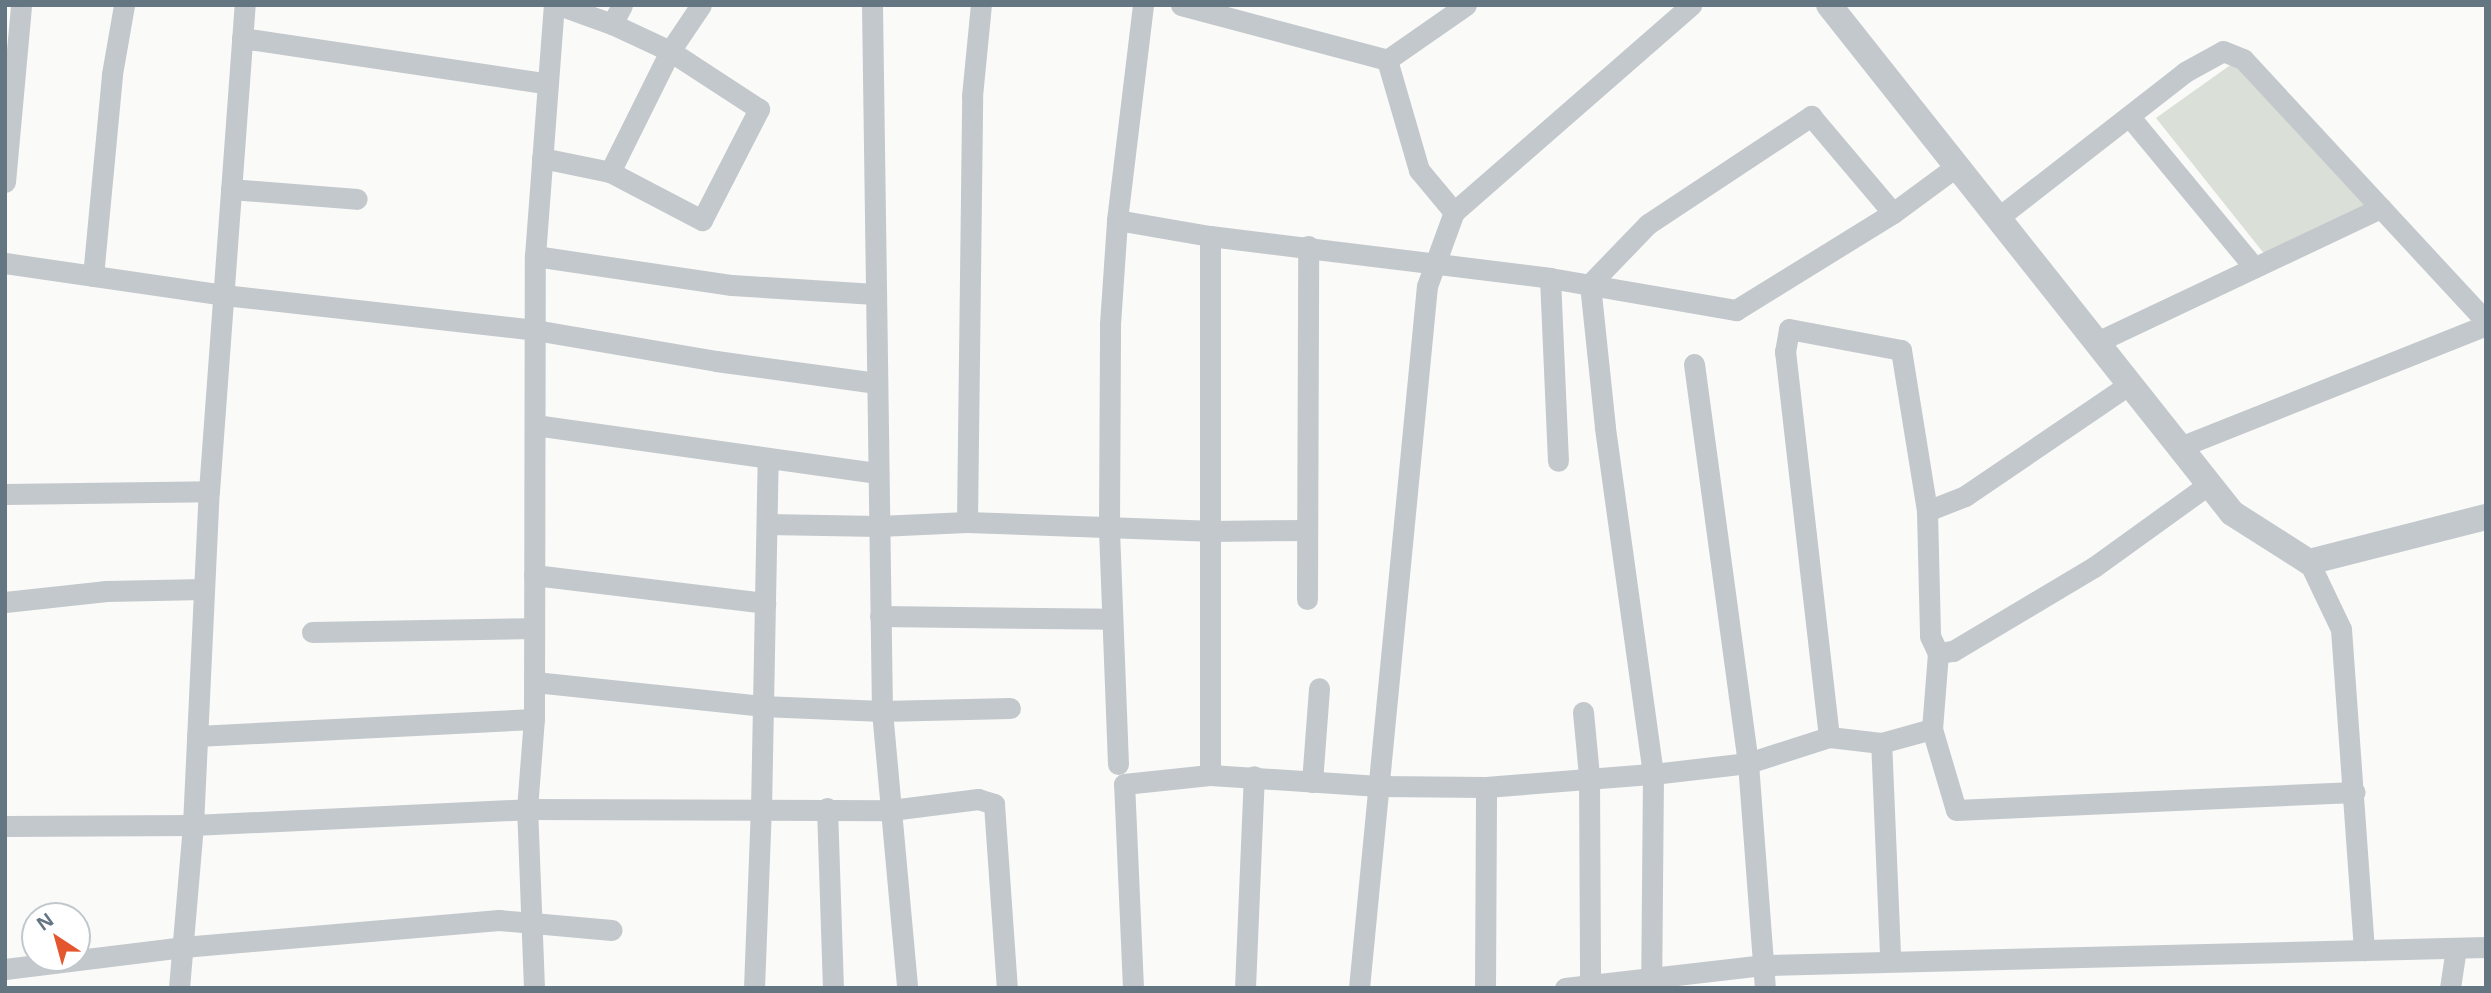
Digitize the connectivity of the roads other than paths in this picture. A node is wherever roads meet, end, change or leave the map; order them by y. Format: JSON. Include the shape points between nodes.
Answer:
{"nodes":[{"id":1,"x":21,"y":5,"type":"edge"},
{"id":2,"x":124,"y":5,"type":"edge"},
{"id":3,"x":245,"y":5,"type":"edge"},
{"id":4,"x":557,"y":5,"type":"edge"},
{"id":5,"x":701,"y":5,"type":"edge"},
{"id":6,"x":872,"y":5,"type":"edge"},
{"id":7,"x":981,"y":5,"type":"edge"},
{"id":8,"x":1143,"y":5,"type":"edge"},
{"id":9,"x":1181,"y":5,"type":"edge"},
{"id":10,"x":1466,"y":5,"type":"edge"},
{"id":11,"x":1691,"y":5,"type":"edge"},
{"id":12,"x":1829,"y":5,"type":"edge"},
{"id":13,"x":617,"y":15,"type":"edge"},
{"id":14,"x":242,"y":38,"type":"junction"},
{"id":15,"x":670,"y":51,"type":"junction"},
{"id":16,"x":1387,"y":60,"type":"junction"},
{"id":17,"x":11,"y":64,"type":"edge"},
{"id":18,"x":548,"y":84,"type":"junction"},
{"id":19,"x":2129,"y":116,"type":"junction"},
{"id":20,"x":542,"y":158,"type":"junction"},
{"id":21,"x":1958,"y":165,"type":"junction"},
{"id":22,"x":610,"y":172,"type":"junction"},
{"id":23,"x":5,"y":182,"type":"edge"},
{"id":24,"x":231,"y":189,"type":"junction"},
{"id":25,"x":357,"y":200,"type":"dead end"},
{"id":26,"x":2381,"y":208,"type":"junction"},
{"id":27,"x":1454,"y":212,"type":"junction"},
{"id":28,"x":1893,"y":213,"type":"junction"},
{"id":29,"x":1999,"y":217,"type":"junction"},
{"id":30,"x":1117,"y":220,"type":"junction"},
{"id":31,"x":1210,"y":236,"type":"junction"},
{"id":32,"x":1308,"y":246,"type":"junction"},
{"id":33,"x":535,"y":256,"type":"junction"},
{"id":34,"x":1436,"y":262,"type":"junction"},
{"id":35,"x":5,"y":263,"type":"edge"},
{"id":36,"x":2254,"y":267,"type":"junction"},
{"id":37,"x":93,"y":276,"type":"junction"},
{"id":38,"x":1550,"y":278,"type":"junction"},
{"id":39,"x":1590,"y":285,"type":"junction"},
{"id":40,"x":875,"y":294,"type":"junction"},
{"id":41,"x":225,"y":295,"type":"junction"},
{"id":42,"x":2486,"y":323,"type":"edge"},
{"id":43,"x":535,"y":330,"type":"junction"},
{"id":44,"x":2097,"y":342,"type":"junction"},
{"id":45,"x":1694,"y":364,"type":"dead end"},
{"id":46,"x":877,"y":383,"type":"junction"},
{"id":47,"x":2130,"y":384,"type":"junction"},
{"id":48,"x":535,"y":425,"type":"junction"},
{"id":49,"x":2179,"y":447,"type":"junction"},
{"id":50,"x":768,"y":459,"type":"junction"},
{"id":51,"x":1558,"y":461,"type":"dead end"},
{"id":52,"x":878,"y":473,"type":"junction"},
{"id":53,"x":2209,"y":484,"type":"junction"},
{"id":54,"x":209,"y":491,"type":"junction"},
{"id":55,"x":5,"y":494,"type":"edge"},
{"id":56,"x":1927,"y":511,"type":"junction"},
{"id":57,"x":2486,"y":517,"type":"edge"},
{"id":58,"x":967,"y":522,"type":"junction"},
{"id":59,"x":767,"y":524,"type":"junction"},
{"id":60,"x":879,"y":526,"type":"junction"},
{"id":61,"x":1109,"y":528,"type":"junction"},
{"id":62,"x":1307,"y":530,"type":"junction"},
{"id":63,"x":1208,"y":531,"type":"junction"},
{"id":64,"x":2309,"y":562,"type":"junction"},
{"id":65,"x":534,"y":575,"type":"junction"},
{"id":66,"x":204,"y":589,"type":"junction"},
{"id":67,"x":1307,"y":599,"type":"dead end"},
{"id":68,"x":5,"y":603,"type":"edge"},
{"id":69,"x":765,"y":603,"type":"junction"},
{"id":70,"x":880,"y":616,"type":"junction"},
{"id":71,"x":1112,"y":619,"type":"junction"},
{"id":72,"x":534,"y":628,"type":"junction"},
{"id":73,"x":312,"y":632,"type":"dead end"},
{"id":74,"x":1938,"y":653,"type":"junction"},
{"id":75,"x":535,"y":682,"type":"junction"},
{"id":76,"x":1319,"y":688,"type":"dead end"},
{"id":77,"x":762,"y":706,"type":"junction"},
{"id":78,"x":1010,"y":708,"type":"dead end"},
{"id":79,"x":882,"y":711,"type":"junction"},
{"id":80,"x":1583,"y":712,"type":"dead end"},
{"id":81,"x":534,"y":719,"type":"junction"},
{"id":82,"x":1932,"y":729,"type":"junction"},
{"id":83,"x":197,"y":736,"type":"junction"},
{"id":84,"x":1829,"y":737,"type":"junction"},
{"id":85,"x":1881,"y":743,"type":"junction"},
{"id":86,"x":1748,"y":763,"type":"junction"},
{"id":87,"x":1118,"y":764,"type":"dead end"},
{"id":88,"x":1653,"y":774,"type":"junction"},
{"id":89,"x":1210,"y":775,"type":"junction"},
{"id":90,"x":1254,"y":776,"type":"junction"},
{"id":91,"x":1589,"y":776,"type":"junction"},
{"id":92,"x":1312,"y":782,"type":"junction"},
{"id":93,"x":1379,"y":786,"type":"junction"},
{"id":94,"x":1486,"y":787,"type":"junction"},
{"id":95,"x":2355,"y":792,"type":"junction"},
{"id":96,"x":827,"y":808,"type":"junction"},
{"id":97,"x":527,"y":809,"type":"junction"},
{"id":98,"x":761,"y":809,"type":"junction"},
{"id":99,"x":891,"y":810,"type":"junction"},
{"id":100,"x":192,"y":825,"type":"junction"},
{"id":101,"x":5,"y":826,"type":"edge"},
{"id":102,"x":534,"y":923,"type":"junction"},
{"id":103,"x":612,"y":930,"type":"dead end"},
{"id":104,"x":183,"y":947,"type":"junction"},
{"id":105,"x":2486,"y":947,"type":"edge"},
{"id":106,"x":2456,"y":948,"type":"junction"},
{"id":107,"x":2364,"y":950,"type":"junction"},
{"id":108,"x":1890,"y":954,"type":"dead end"},
{"id":109,"x":1765,"y":965,"type":"junction"},
{"id":110,"x":5,"y":969,"type":"edge"},
{"id":111,"x":1651,"y":983,"type":"edge"},
{"id":112,"x":1590,"y":985,"type":"junction"},
{"id":113,"x":179,"y":988,"type":"edge"},
{"id":114,"x":534,"y":988,"type":"edge"},
{"id":115,"x":754,"y":988,"type":"edge"},
{"id":116,"x":833,"y":988,"type":"edge"},
{"id":117,"x":907,"y":988,"type":"edge"},
{"id":118,"x":1007,"y":988,"type":"edge"},
{"id":119,"x":1133,"y":988,"type":"edge"},
{"id":120,"x":1245,"y":988,"type":"edge"},
{"id":121,"x":1359,"y":988,"type":"edge"},
{"id":122,"x":1485,"y":988,"type":"edge"},
{"id":123,"x":1565,"y":988,"type":"edge"},
{"id":124,"x":1765,"y":988,"type":"edge"},
{"id":125,"x":2449,"y":988,"type":"edge"}],
"edges":[{"from":1,"to":17,"type":"street"},
{"from":2,"to":37,"type":"street","via":[[112,74]]},
{"from":3,"to":14,"type":"street"},
{"from":4,"to":13,"type":"street"},
{"from":4,"to":18,"type":"street"},
{"from":5,"to":15,"type":"street"},
{"from":6,"to":40,"type":"street"},
{"from":7,"to":58,"type":"street","via":[[972,96]]},
{"from":8,"to":30,"type":"street"},
{"from":9,"to":16,"type":"street"},
{"from":10,"to":16,"type":"street"},
{"from":11,"to":27,"type":"street"},
{"from":12,"to":21,"type":"street"},
{"from":13,"to":15,"type":"street"},
{"from":14,"to":18,"type":"street"},
{"from":14,"to":24,"type":"street"},
{"from":15,"to":22,"type":"street"},
{"from":15,"to":22,"type":"street","via":[[759,109],[702,220]]},
{"from":16,"to":27,"type":"street","via":[[1419,170]]},
{"from":17,"to":23,"type":"street"},
{"from":18,"to":20,"type":"street"},
{"from":19,"to":26,"type":"street","via":[[2185,72],[2222,51],[2243,59]]},
{"from":19,"to":29,"type":"street"},
{"from":19,"to":36,"type":"street"},
{"from":20,"to":22,"type":"street"},
{"from":20,"to":33,"type":"street"},
{"from":21,"to":28,"type":"street"},
{"from":21,"to":29,"type":"street"},
{"from":24,"to":25,"type":"street"},
{"from":24,"to":41,"type":"street"},
{"from":26,"to":36,"type":"street"},
{"from":26,"to":42,"type":"street"},
{"from":27,"to":34,"type":"street"},
{"from":28,"to":39,"type":"street","via":[[1736,310]]},
{"from":28,"to":39,"type":"street","via":[[1811,116],[1648,224]]},
{"from":29,"to":44,"type":"street"},
{"from":30,"to":31,"type":"street"},
{"from":30,"to":61,"type":"street","via":[[1110,324]]},
{"from":31,"to":32,"type":"street"},
{"from":31,"to":63,"type":"street"},
{"from":32,"to":34,"type":"street"},
{"from":32,"to":62,"type":"street"},
{"from":33,"to":40,"type":"street","via":[[732,285]]},
{"from":33,"to":43,"type":"street"},
{"from":34,"to":38,"type":"street"},
{"from":34,"to":93,"type":"street","via":[[1427,286]]},
{"from":35,"to":37,"type":"street"},
{"from":36,"to":44,"type":"street"},
{"from":37,"to":41,"type":"street"},
{"from":38,"to":39,"type":"street"},
{"from":38,"to":51,"type":"street"},
{"from":39,"to":88,"type":"street"},
{"from":40,"to":46,"type":"street"},
{"from":41,"to":43,"type":"street"},
{"from":41,"to":54,"type":"street"},
{"from":42,"to":49,"type":"street"},
{"from":43,"to":46,"type":"street"},
{"from":43,"to":48,"type":"street"},
{"from":44,"to":47,"type":"street"},
{"from":45,"to":86,"type":"street"},
{"from":46,"to":52,"type":"street"},
{"from":47,"to":49,"type":"street"},
{"from":47,"to":56,"type":"street","via":[[1965,496]]},
{"from":48,"to":50,"type":"street"},
{"from":48,"to":65,"type":"street"},
{"from":49,"to":53,"type":"street"},
{"from":50,"to":52,"type":"street"},
{"from":50,"to":59,"type":"street"},
{"from":52,"to":60,"type":"street"},
{"from":53,"to":64,"type":"street","via":[[2232,513]]},
{"from":53,"to":74,"type":"street","via":[[2094,567],[1953,651]]},
{"from":54,"to":55,"type":"street"},
{"from":54,"to":66,"type":"street"},
{"from":56,"to":74,"type":"street","via":[[1930,636]]},
{"from":56,"to":84,"type":"street","via":[[1901,350],[1789,329],[1785,352]]},
{"from":57,"to":64,"type":"street"},
{"from":58,"to":60,"type":"street"},
{"from":58,"to":61,"type":"street"},
{"from":59,"to":60,"type":"street"},
{"from":59,"to":69,"type":"street"},
{"from":60,"to":70,"type":"street"},
{"from":61,"to":63,"type":"street"},
{"from":61,"to":71,"type":"street"},
{"from":62,"to":63,"type":"street"},
{"from":62,"to":67,"type":"street"},
{"from":63,"to":89,"type":"street"},
{"from":64,"to":95,"type":"street","via":[[2341,629]]},
{"from":65,"to":69,"type":"street"},
{"from":65,"to":72,"type":"street"},
{"from":66,"to":68,"type":"street","via":[[106,591]]},
{"from":66,"to":83,"type":"street"},
{"from":69,"to":77,"type":"street"},
{"from":70,"to":71,"type":"street"},
{"from":70,"to":79,"type":"street"},
{"from":71,"to":87,"type":"street"},
{"from":72,"to":73,"type":"street"},
{"from":72,"to":75,"type":"street"},
{"from":74,"to":82,"type":"street"},
{"from":75,"to":77,"type":"street"},
{"from":75,"to":81,"type":"street"},
{"from":76,"to":92,"type":"street"},
{"from":77,"to":79,"type":"street"},
{"from":77,"to":98,"type":"street"},
{"from":78,"to":79,"type":"street"},
{"from":79,"to":99,"type":"street"},
{"from":80,"to":91,"type":"street"},
{"from":81,"to":83,"type":"street"},
{"from":81,"to":97,"type":"street"},
{"from":82,"to":85,"type":"street"},
{"from":82,"to":95,"type":"street","via":[[1956,810]]},
{"from":83,"to":100,"type":"street"},
{"from":84,"to":85,"type":"street"},
{"from":84,"to":86,"type":"street"},
{"from":85,"to":108,"type":"street"},
{"from":86,"to":88,"type":"street"},
{"from":86,"to":109,"type":"street"},
{"from":88,"to":91,"type":"street"},
{"from":88,"to":111,"type":"street"},
{"from":89,"to":90,"type":"street"},
{"from":89,"to":119,"type":"street","via":[[1124,784]]},
{"from":90,"to":92,"type":"street"},
{"from":90,"to":120,"type":"street"},
{"from":91,"to":94,"type":"street"},
{"from":91,"to":112,"type":"street"},
{"from":92,"to":93,"type":"street"},
{"from":93,"to":94,"type":"street"},
{"from":93,"to":121,"type":"street"},
{"from":94,"to":122,"type":"street"},
{"from":95,"to":107,"type":"street"},
{"from":96,"to":98,"type":"street"},
{"from":96,"to":99,"type":"street"},
{"from":96,"to":116,"type":"street"},
{"from":97,"to":98,"type":"street"},
{"from":97,"to":100,"type":"street"},
{"from":97,"to":102,"type":"street"},
{"from":98,"to":115,"type":"street"},
{"from":99,"to":117,"type":"street"},
{"from":99,"to":118,"type":"street","via":[[978,799],[993,804]]},
{"from":100,"to":101,"type":"street"},
{"from":100,"to":104,"type":"street"},
{"from":102,"to":103,"type":"street"},
{"from":102,"to":104,"type":"street","via":[[499,920]]},
{"from":102,"to":114,"type":"street"},
{"from":104,"to":110,"type":"street"},
{"from":104,"to":113,"type":"street"},
{"from":105,"to":106,"type":"street"},
{"from":106,"to":107,"type":"street"},
{"from":106,"to":125,"type":"street"},
{"from":107,"to":109,"type":"street"},
{"from":109,"to":111,"type":"street"},
{"from":109,"to":124,"type":"street"},
{"from":111,"to":112,"type":"street"},
{"from":112,"to":123,"type":"street"}]}
